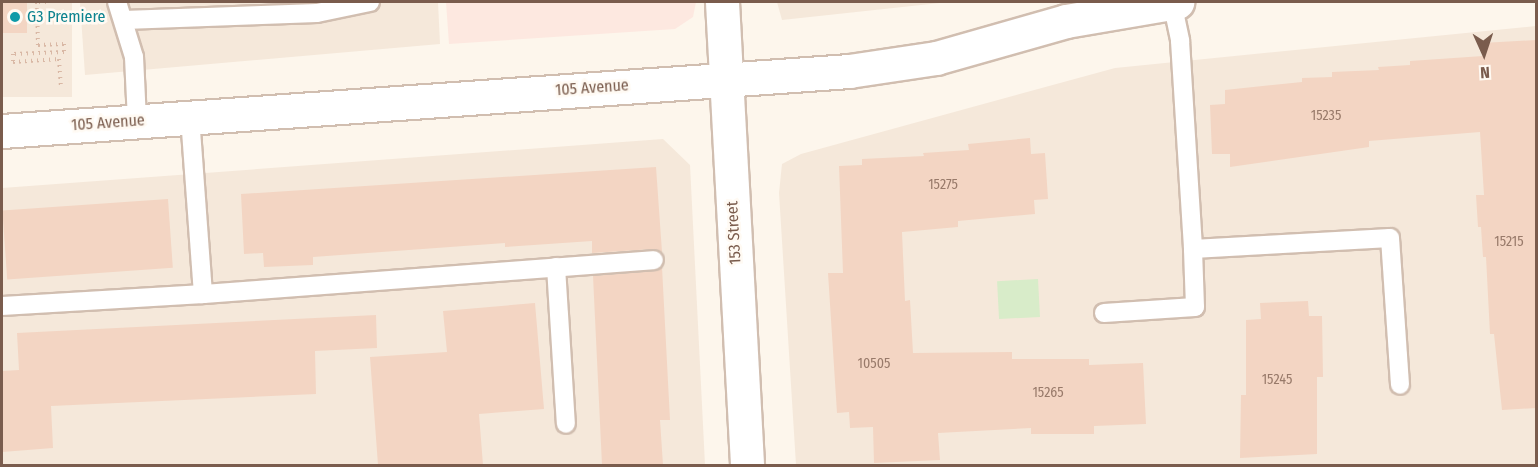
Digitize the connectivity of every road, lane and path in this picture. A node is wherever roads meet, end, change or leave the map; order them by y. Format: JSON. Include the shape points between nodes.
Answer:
{"nodes":[{"id":1,"x":46,"y":2,"type":"edge"},
{"id":2,"x":117,"y":2,"type":"edge"},
{"id":3,"x":370,"y":2,"type":"edge"},
{"id":4,"x":722,"y":2,"type":"edge"},
{"id":5,"x":1172,"y":2,"type":"edge"},
{"id":6,"x":1177,"y":2,"type":"edge"},
{"id":7,"x":124,"y":20,"type":"junction"},
{"id":8,"x":727,"y":78,"type":"junction"},
{"id":9,"x":61,"y":86,"type":"dead end"},
{"id":10,"x":190,"y":117,"type":"junction"},
{"id":11,"x":137,"y":121,"type":"junction"},
{"id":12,"x":2,"y":131,"type":"edge"},
{"id":13,"x":1192,"y":249,"type":"junction"},
{"id":14,"x":654,"y":260,"type":"dead end"},
{"id":15,"x":556,"y":267,"type":"junction"},
{"id":16,"x":203,"y":294,"type":"junction"},
{"id":17,"x":2,"y":306,"type":"edge"},
{"id":18,"x":1104,"y":313,"type":"dead end"},
{"id":19,"x":1400,"y":385,"type":"dead end"},
{"id":20,"x":566,"y":424,"type":"dead end"},
{"id":21,"x":747,"y":465,"type":"edge"}],
"edges":[{"from":1,"to":9,"type":"path","via":[[36,2],[38,45],[64,44],[64,52],[13,54],[13,62],[58,59]]},
{"from":2,"to":7,"type":"lane"},
{"from":3,"to":7,"type":"lane","via":[[317,13]]},
{"from":4,"to":8,"type":"street","name":"153 Street"},
{"from":5,"to":6,"type":"street","name":"105 Avenue"},
{"from":5,"to":8,"type":"street","name":"105 Avenue","via":[[1066,21],[936,57],[849,71]]},
{"from":5,"to":13,"type":"lane","via":[[1180,41]]},
{"from":7,"to":11,"type":"lane","via":[[134,57]]},
{"from":8,"to":10,"type":"street","name":"105 Avenue"},
{"from":8,"to":21,"type":"street","name":"153 Street"},
{"from":10,"to":11,"type":"street","name":"105 Avenue"},
{"from":10,"to":16,"type":"lane"},
{"from":11,"to":12,"type":"street","name":"105 Avenue"},
{"from":13,"to":18,"type":"lane","via":[[1194,307]]},
{"from":13,"to":19,"type":"lane","via":[[1390,238]]},
{"from":14,"to":15,"type":"lane"},
{"from":15,"to":16,"type":"lane"},
{"from":15,"to":20,"type":"lane"},
{"from":16,"to":17,"type":"lane"}]}
